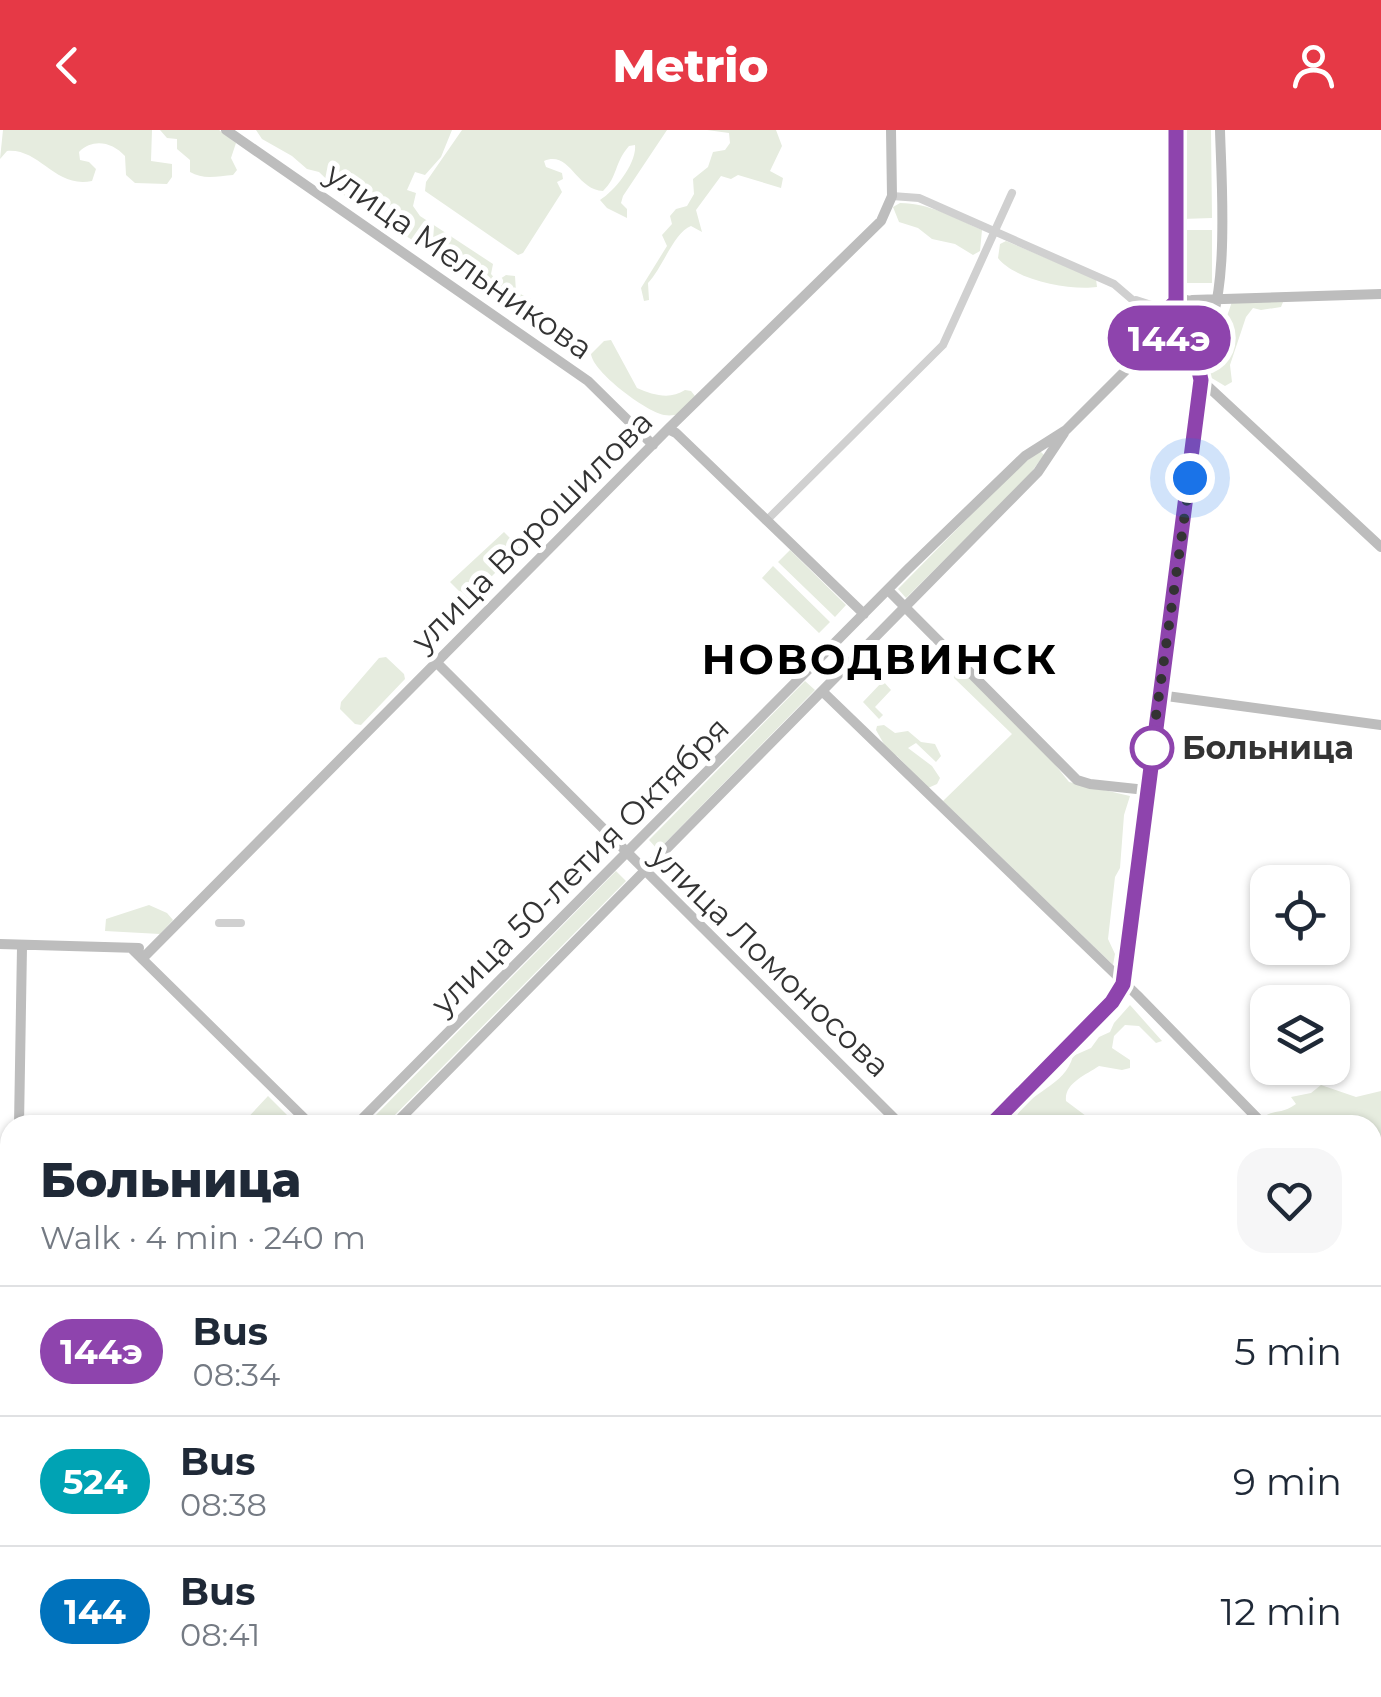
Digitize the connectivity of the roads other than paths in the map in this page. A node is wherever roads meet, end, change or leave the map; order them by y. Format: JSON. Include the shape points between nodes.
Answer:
{"nodes":[{"id":1,"x":226,"y":130,"type":"edge"},
{"id":2,"x":891,"y":130,"type":"edge"},
{"id":3,"x":1176,"y":130,"type":"edge"},
{"id":4,"x":1220,"y":130,"type":"edge"},
{"id":5,"x":1012,"y":193,"type":"dead end"},
{"id":6,"x":892,"y":196,"type":"junction"},
{"id":7,"x":995,"y":230,"type":"junction"},
{"id":8,"x":1381,"y":294,"type":"edge"},
{"id":9,"x":1217,"y":298,"type":"junction"},
{"id":10,"x":1132,"y":299,"type":"junction"},
{"id":11,"x":1191,"y":300,"type":"junction"},
{"id":12,"x":1172,"y":306,"type":"junction"},
{"id":13,"x":1210,"y":324,"type":"junction"},
{"id":14,"x":1170,"y":336,"type":"junction"},
{"id":15,"x":1204,"y":338,"type":"junction"},
{"id":16,"x":1201,"y":380,"type":"junction"},
{"id":17,"x":668,"y":429,"type":"junction"},
{"id":18,"x":1066,"y":430,"type":"junction"},
{"id":19,"x":653,"y":444,"type":"junction"},
{"id":20,"x":766,"y":520,"type":"junction"},
{"id":21,"x":1381,"y":548,"type":"edge"},
{"id":22,"x":888,"y":590,"type":"junction"},
{"id":23,"x":905,"y":608,"type":"junction"},
{"id":24,"x":864,"y":614,"type":"junction"},
{"id":25,"x":436,"y":662,"type":"junction"},
{"id":26,"x":822,"y":691,"type":"junction"},
{"id":27,"x":1159,"y":694,"type":"junction"},
{"id":28,"x":1381,"y":724,"type":"edge"},
{"id":29,"x":1146,"y":790,"type":"junction"},
{"id":30,"x":625,"y":854,"type":"junction"},
{"id":31,"x":646,"y":871,"type":"junction"},
{"id":32,"x":241,"y":923,"type":"dead end"},
{"id":33,"x":219,"y":924,"type":"dead end"},
{"id":34,"x":0,"y":944,"type":"edge"},
{"id":35,"x":156,"y":945,"type":"junction"},
{"id":36,"x":22,"y":948,"type":"junction"},
{"id":37,"x":133,"y":950,"type":"junction"},
{"id":38,"x":142,"y":959,"type":"junction"},
{"id":39,"x":1123,"y":984,"type":"junction"},
{"id":40,"x":19,"y":1115,"type":"edge"},
{"id":41,"x":301,"y":1115,"type":"edge"},
{"id":42,"x":366,"y":1115,"type":"edge"},
{"id":43,"x":404,"y":1115,"type":"edge"},
{"id":44,"x":891,"y":1115,"type":"edge"},
{"id":45,"x":1002,"y":1115,"type":"edge"},
{"id":46,"x":1254,"y":1115,"type":"edge"}],
"edges":[{"from":1,"to":19,"type":"main road","name":"улица Мельникова","via":[[588,381]]},
{"from":2,"to":6,"type":"main road"},
{"from":3,"to":12,"type":"main road"},
{"from":4,"to":9,"type":"main road"},
{"from":5,"to":7,"type":"street"},
{"from":6,"to":7,"type":"street","via":[[918,198]]},
{"from":6,"to":17,"type":"main road","name":"улица Ворошилова","via":[[880,221]]},
{"from":7,"to":10,"type":"street","via":[[1114,284]]},
{"from":7,"to":20,"type":"street","via":[[943,346]]},
{"from":8,"to":9,"type":"main road"},
{"from":9,"to":11,"type":"main road"},
{"from":9,"to":13,"type":"main road"},
{"from":10,"to":12,"type":"street"},
{"from":10,"to":14,"type":"street"},
{"from":11,"to":12,"type":"main road"},
{"from":11,"to":13,"type":"main road","via":[[1204,307]]},
{"from":12,"to":14,"type":"main road"},
{"from":13,"to":15,"type":"main road"},
{"from":14,"to":15,"type":"main road","via":[[1194,345]]},
{"from":14,"to":16,"type":"main road","via":[[1193,356]]},
{"from":14,"to":18,"type":"main road","name":"улица 50-летия Октября","via":[[1142,354]]},
{"from":15,"to":16,"type":"main road"},
{"from":16,"to":21,"type":"main road"},
{"from":16,"to":27,"type":"main road"},
{"from":17,"to":19,"type":"main road","name":"улица Ворошилова"},
{"from":17,"to":20,"type":"main road"},
{"from":18,"to":22,"type":"main road","name":"улица 50-летия Октября","via":[[1025,456]]},
{"from":18,"to":23,"type":"main road","name":"улица 50-летия Октября","via":[[1038,472]]},
{"from":19,"to":25,"type":"main road","name":"улица Ворошилова"},
{"from":20,"to":24,"type":"main road"},
{"from":22,"to":23,"type":"main road"},
{"from":22,"to":24,"type":"main road","name":"улица 50-летия Октября"},
{"from":23,"to":26,"type":"main road","name":"улица 50-летия Октября"},
{"from":23,"to":29,"type":"main road","via":[[1078,780]]},
{"from":24,"to":30,"type":"main road","name":"улица 50-летия Октября"},
{"from":25,"to":30,"type":"main road","name":"улица Ломоносова"},
{"from":25,"to":35,"type":"main road","name":"улица Ворошилова"},
{"from":26,"to":31,"type":"main road","name":"улица 50-летия Октября"},
{"from":26,"to":39,"type":"main road"},
{"from":27,"to":28,"type":"main road"},
{"from":27,"to":29,"type":"main road"},
{"from":29,"to":39,"type":"main road"},
{"from":30,"to":31,"type":"main road","name":"улица Ломоносова"},
{"from":30,"to":42,"type":"main road","name":"улица 50-летия Октября"},
{"from":31,"to":43,"type":"main road","name":"улица 50-летия Октября"},
{"from":31,"to":44,"type":"main road","name":"улица Ломоносова"},
{"from":32,"to":33,"type":"street"},
{"from":34,"to":36,"type":"main road"},
{"from":35,"to":37,"type":"main road"},
{"from":35,"to":38,"type":"main road","name":"улица Ворошилова"},
{"from":36,"to":37,"type":"main road"},
{"from":36,"to":40,"type":"main road"},
{"from":37,"to":38,"type":"main road"},
{"from":38,"to":41,"type":"main road"},
{"from":39,"to":45,"type":"main road"},
{"from":39,"to":46,"type":"main road"}]}
